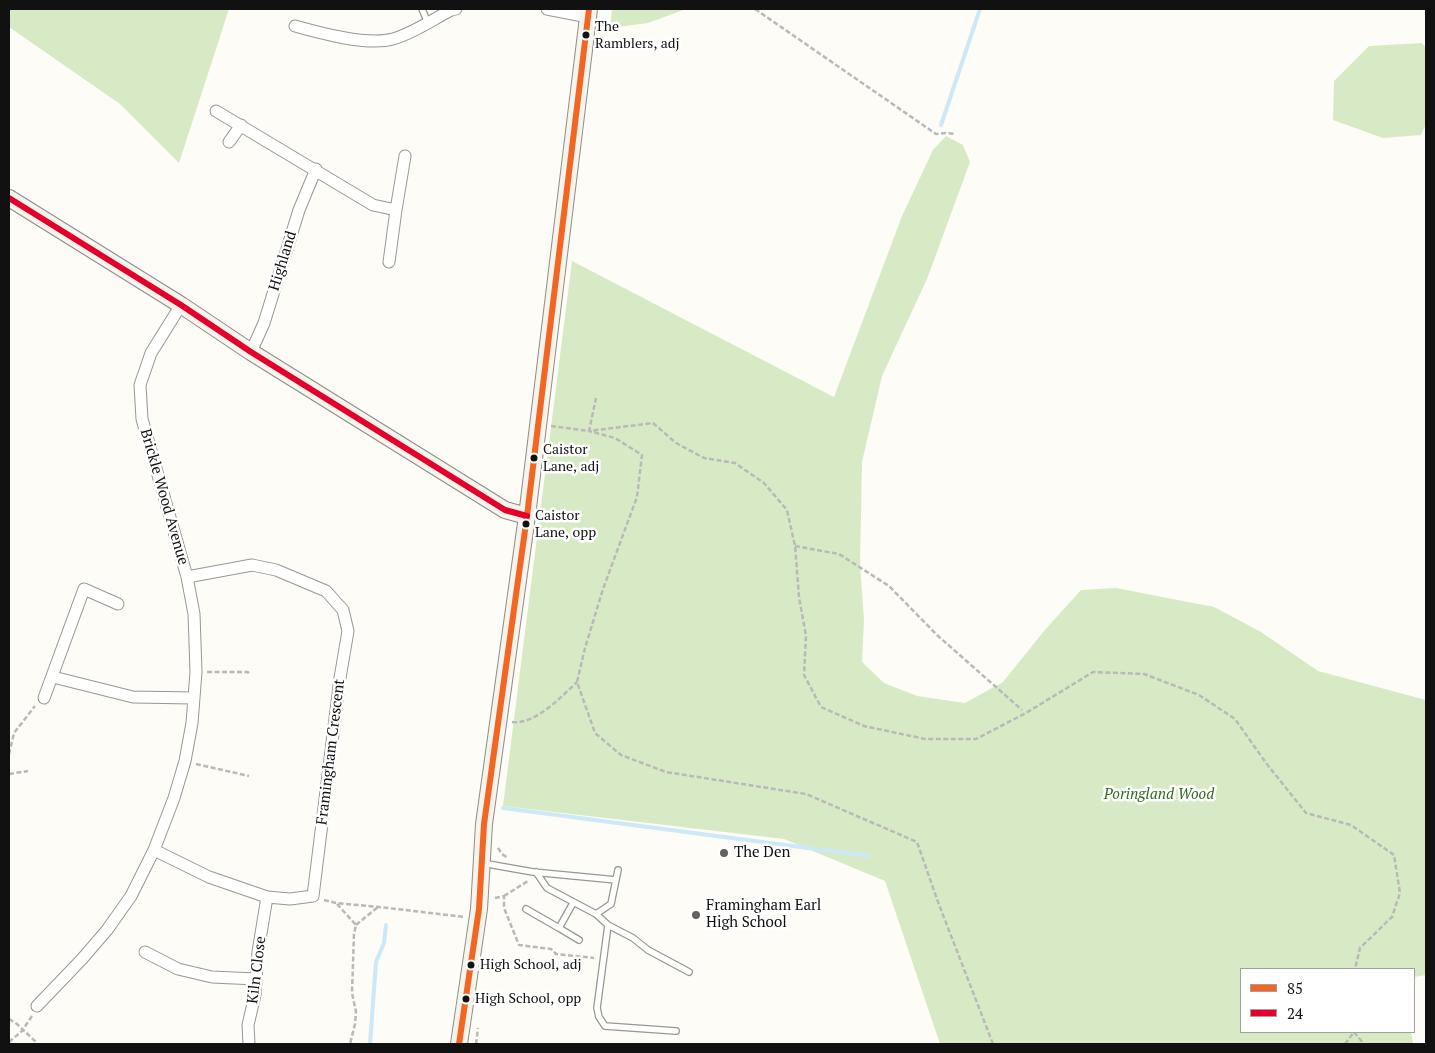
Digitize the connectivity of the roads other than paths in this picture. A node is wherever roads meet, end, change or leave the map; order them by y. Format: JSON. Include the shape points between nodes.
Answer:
{"nodes":[{"id":1,"x":422,"y":9,"type":"edge"},
{"id":2,"x":456,"y":9,"type":"edge"},
{"id":3,"x":547,"y":9,"type":"edge"},
{"id":4,"x":588,"y":13,"type":"edge"},
{"id":5,"x":428,"y":23,"type":"junction"},
{"id":6,"x":295,"y":26,"type":"dead end"},
{"id":7,"x":216,"y":111,"type":"dead end"},
{"id":8,"x":241,"y":125,"type":"junction"},
{"id":9,"x":229,"y":142,"type":"dead end"},
{"id":10,"x":405,"y":156,"type":"dead end"},
{"id":11,"x":316,"y":169,"type":"junction"},
{"id":12,"x":9,"y":198,"type":"edge"},
{"id":13,"x":396,"y":210,"type":"junction"},
{"id":14,"x":389,"y":262,"type":"dead end"},
{"id":15,"x":181,"y":305,"type":"junction"},
{"id":16,"x":250,"y":352,"type":"junction"},
{"id":17,"x":527,"y":516,"type":"junction"},
{"id":18,"x":187,"y":577,"type":"junction"},
{"id":19,"x":118,"y":604,"type":"dead end"},
{"id":20,"x":53,"y":677,"type":"junction"},
{"id":21,"x":44,"y":698,"type":"road end"},
{"id":22,"x":193,"y":698,"type":"junction"},
{"id":23,"x":154,"y":850,"type":"junction"},
{"id":24,"x":482,"y":863,"type":"junction"},
{"id":25,"x":618,"y":870,"type":"dead end"},
{"id":26,"x":536,"y":872,"type":"junction"},
{"id":27,"x":616,"y":880,"type":"junction"},
{"id":28,"x":267,"y":897,"type":"junction"},
{"id":29,"x":573,"y":903,"type":"junction"},
{"id":30,"x":526,"y":909,"type":"dead end"},
{"id":31,"x":596,"y":914,"type":"junction"},
{"id":32,"x":608,"y":925,"type":"junction"},
{"id":33,"x":559,"y":928,"type":"junction"},
{"id":34,"x":579,"y":940,"type":"dead end"},
{"id":35,"x":145,"y":952,"type":"dead end"},
{"id":36,"x":689,"y":972,"type":"dead end"},
{"id":37,"x":256,"y":979,"type":"junction"},
{"id":38,"x":37,"y":1006,"type":"road end"},
{"id":39,"x":676,"y":1031,"type":"dead end"},
{"id":40,"x":249,"y":1044,"type":"edge"},
{"id":41,"x":459,"y":1044,"type":"edge"}],
"edges":[{"from":1,"to":5,"type":"lane"},
{"from":2,"to":5,"type":"street"},
{"from":3,"to":4,"type":"street"},
{"from":4,"to":17,"type":"main road"},
{"from":5,"to":6,"type":"street","via":[[391,39],[364,40]]},
{"from":7,"to":8,"type":"street"},
{"from":8,"to":9,"type":"street"},
{"from":8,"to":11,"type":"street"},
{"from":10,"to":13,"type":"street"},
{"from":11,"to":13,"type":"street","via":[[373,205]]},
{"from":11,"to":16,"type":"street","name":"Highland","via":[[299,210],[264,322]]},
{"from":12,"to":15,"type":"main road"},
{"from":13,"to":14,"type":"street"},
{"from":15,"to":16,"type":"main road"},
{"from":15,"to":18,"type":"street","name":"Brickle Wood Avenue","via":[[151,353],[140,385],[142,419]]},
{"from":16,"to":17,"type":"main road","via":[[505,510]]},
{"from":17,"to":24,"type":"main road","via":[[484,824]]},
{"from":18,"to":22,"type":"street","name":"Brickle Wood Avenue","via":[[194,614],[196,672]]},
{"from":18,"to":28,"type":"street","name":"Framingham Crescent","via":[[252,566],[276,570],[326,591],[343,610],[348,631],[313,896]]},
{"from":19,"to":20,"type":"street","via":[[84,589]]},
{"from":20,"to":21,"type":"street"},
{"from":20,"to":22,"type":"street","via":[[133,697]]},
{"from":22,"to":23,"type":"street","name":"Brickle Wood Avenue","via":[[185,761]]},
{"from":23,"to":28,"type":"street","via":[[209,878]]},
{"from":23,"to":38,"type":"street","name":"Brickle Wood Avenue","via":[[131,896],[107,930]]},
{"from":24,"to":26,"type":"lane"},
{"from":24,"to":41,"type":"main road","via":[[479,909]]},
{"from":25,"to":27,"type":"lane"},
{"from":26,"to":27,"type":"lane"},
{"from":26,"to":29,"type":"lane","via":[[547,888]]},
{"from":27,"to":31,"type":"lane","via":[[611,904]]},
{"from":28,"to":37,"type":"street","name":"Kiln Close"},
{"from":29,"to":31,"type":"lane"},
{"from":29,"to":33,"type":"lane"},
{"from":30,"to":33,"type":"lane"},
{"from":31,"to":32,"type":"lane"},
{"from":32,"to":36,"type":"lane"},
{"from":32,"to":39,"type":"lane","via":[[597,1008],[599,1017],[605,1026]]},
{"from":33,"to":34,"type":"lane"},
{"from":35,"to":37,"type":"street","via":[[178,968],[203,975]]},
{"from":37,"to":40,"type":"street","name":"Kiln Close","via":[[248,1025]]}]}
